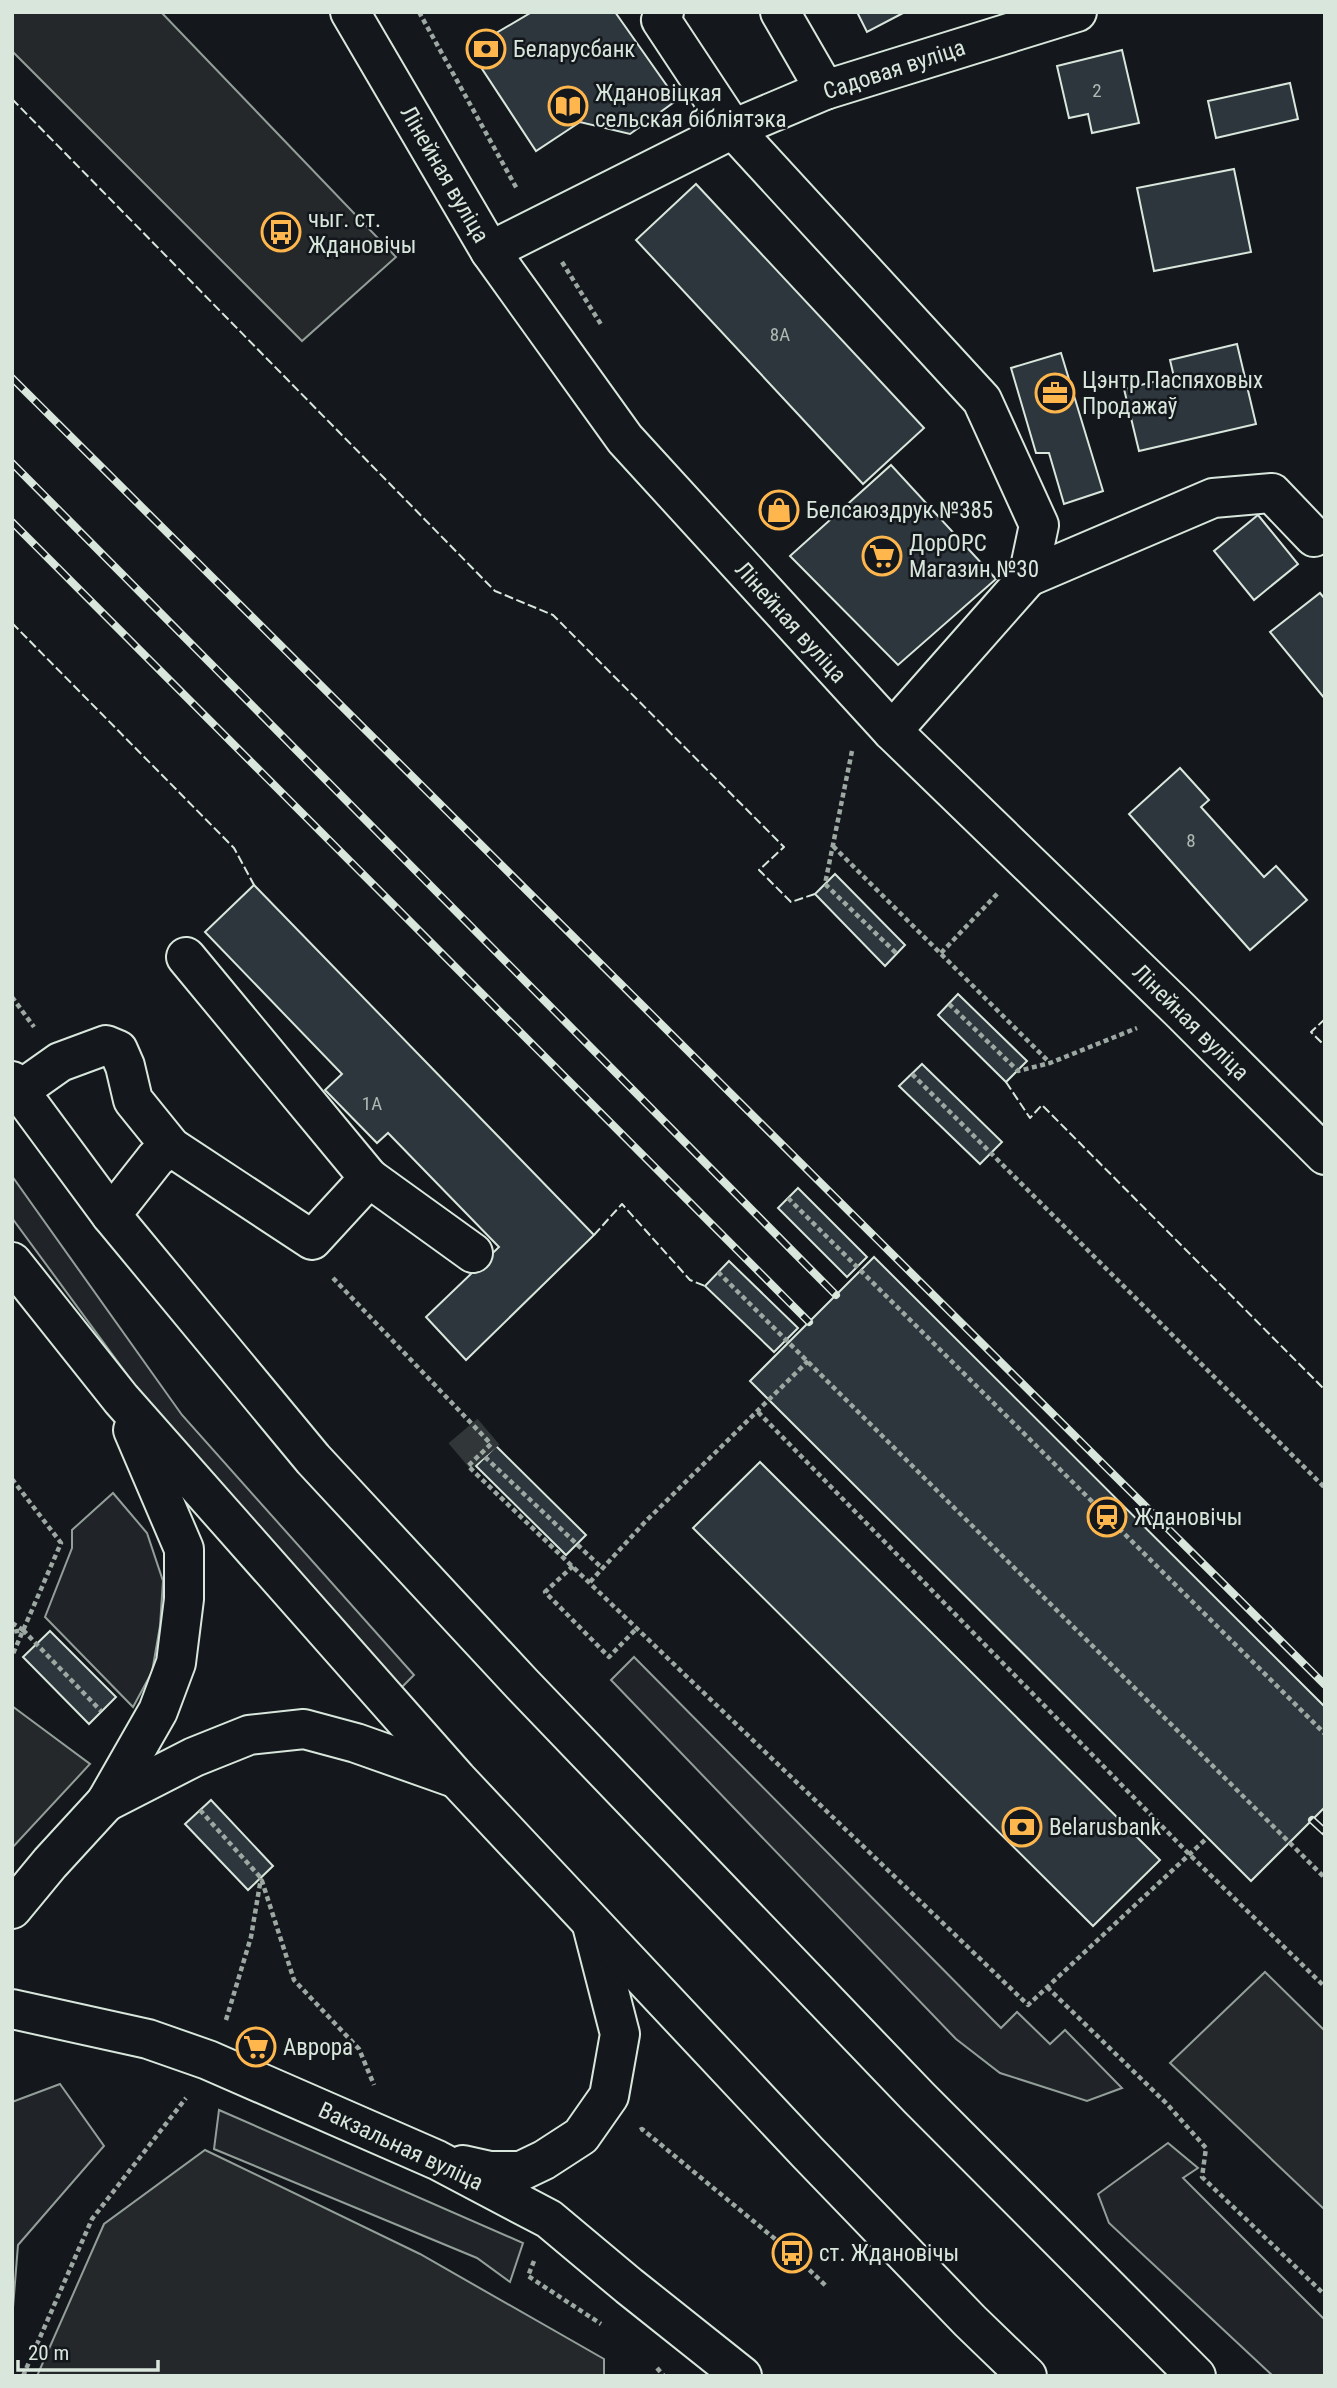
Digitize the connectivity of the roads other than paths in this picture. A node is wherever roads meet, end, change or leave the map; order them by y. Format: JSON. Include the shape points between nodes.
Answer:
{"nodes":[{"id":1,"x":350,"y":12,"type":"edge"},
{"id":2,"x":664,"y":12,"type":"edge"},
{"id":3,"x":780,"y":12,"type":"edge"},
{"id":4,"x":1077,"y":12,"type":"edge"},
{"id":5,"x":825,"y":90,"type":"junction"},
{"id":6,"x":733,"y":129,"type":"junction"},
{"id":7,"x":490,"y":251,"type":"junction"},
{"id":8,"x":1314,"y":537,"type":"dead end"},
{"id":9,"x":1028,"y":577,"type":"junction"},
{"id":10,"x":892,"y":731,"type":"junction"},
{"id":11,"x":186,"y":957,"type":"dead end"},
{"id":12,"x":16,"y":1086,"type":"edge"},
{"id":13,"x":171,"y":1147,"type":"junction"},
{"id":14,"x":1325,"y":1155,"type":"edge"},
{"id":15,"x":369,"y":1178,"type":"junction"},
{"id":16,"x":111,"y":1215,"type":"junction"},
{"id":17,"x":473,"y":1253,"type":"dead end"},
{"id":18,"x":12,"y":1262,"type":"edge"},
{"id":19,"x":121,"y":1399,"type":"junction"},
{"id":20,"x":457,"y":1779,"type":"junction"},
{"id":21,"x":106,"y":1802,"type":"junction"},
{"id":22,"x":12,"y":1909,"type":"edge"},
{"id":23,"x":592,"y":1925,"type":"junction"},
{"id":24,"x":12,"y":2009,"type":"edge"},
{"id":25,"x":438,"y":2160,"type":"junction"},
{"id":26,"x":742,"y":2376,"type":"edge"},
{"id":27,"x":1027,"y":2376,"type":"edge"},
{"id":28,"x":1196,"y":2376,"type":"edge"}],
"edges":[{"from":1,"to":7,"type":"main road","name":"Лінейная вуліца"},
{"from":2,"to":6,"type":"main road","via":[[661,20]]},
{"from":3,"to":5,"type":"main road"},
{"from":4,"to":5,"type":"main road","name":"Садовая вуліца"},
{"from":5,"to":6,"type":"main road","name":"Садовая вуліца"},
{"from":6,"to":7,"type":"main road","name":"Садовая вуліца"},
{"from":6,"to":9,"type":"main road","via":[[982,400],[1039,525]]},
{"from":7,"to":10,"type":"main road","name":"Лінейная вуліца","via":[[625,439]]},
{"from":8,"to":9,"type":"main road","via":[[1272,493],[1213,498]]},
{"from":9,"to":10,"type":"main road"},
{"from":10,"to":14,"type":"main road","name":"Лінейная вуліца"},
{"from":11,"to":15,"type":"main road"},
{"from":12,"to":13,"type":"main road","via":[[60,1062],[106,1045],[118,1051],[133,1100]]},
{"from":12,"to":16,"type":"main road"},
{"from":13,"to":15,"type":"main road","via":[[312,1240]]},
{"from":13,"to":16,"type":"main road","via":[[156,1158]]},
{"from":15,"to":17,"type":"main road"},
{"from":16,"to":28,"type":"main road","via":[[313,1459],[522,1684],[919,2098]]},
{"from":18,"to":19,"type":"main road"},
{"from":19,"to":20,"type":"main road"},
{"from":19,"to":21,"type":"main road","via":[[184,1549],[184,1599],[176,1663],[158,1711]]},
{"from":20,"to":21,"type":"main road","via":[[304,1729],[249,1735]]},
{"from":20,"to":23,"type":"main road"},
{"from":21,"to":22,"type":"main road"},
{"from":23,"to":25,"type":"main road","via":[[620,2034],[609,2096],[600,2112],[581,2136],[521,2171],[490,2171]]},
{"from":23,"to":27,"type":"main road"},
{"from":24,"to":25,"type":"main road","name":"Вакзальная вуліца","via":[[148,2039],[208,2060]]},
{"from":25,"to":26,"type":"main road","name":"Вакзальная вуліца","via":[[549,2218]]}]}
